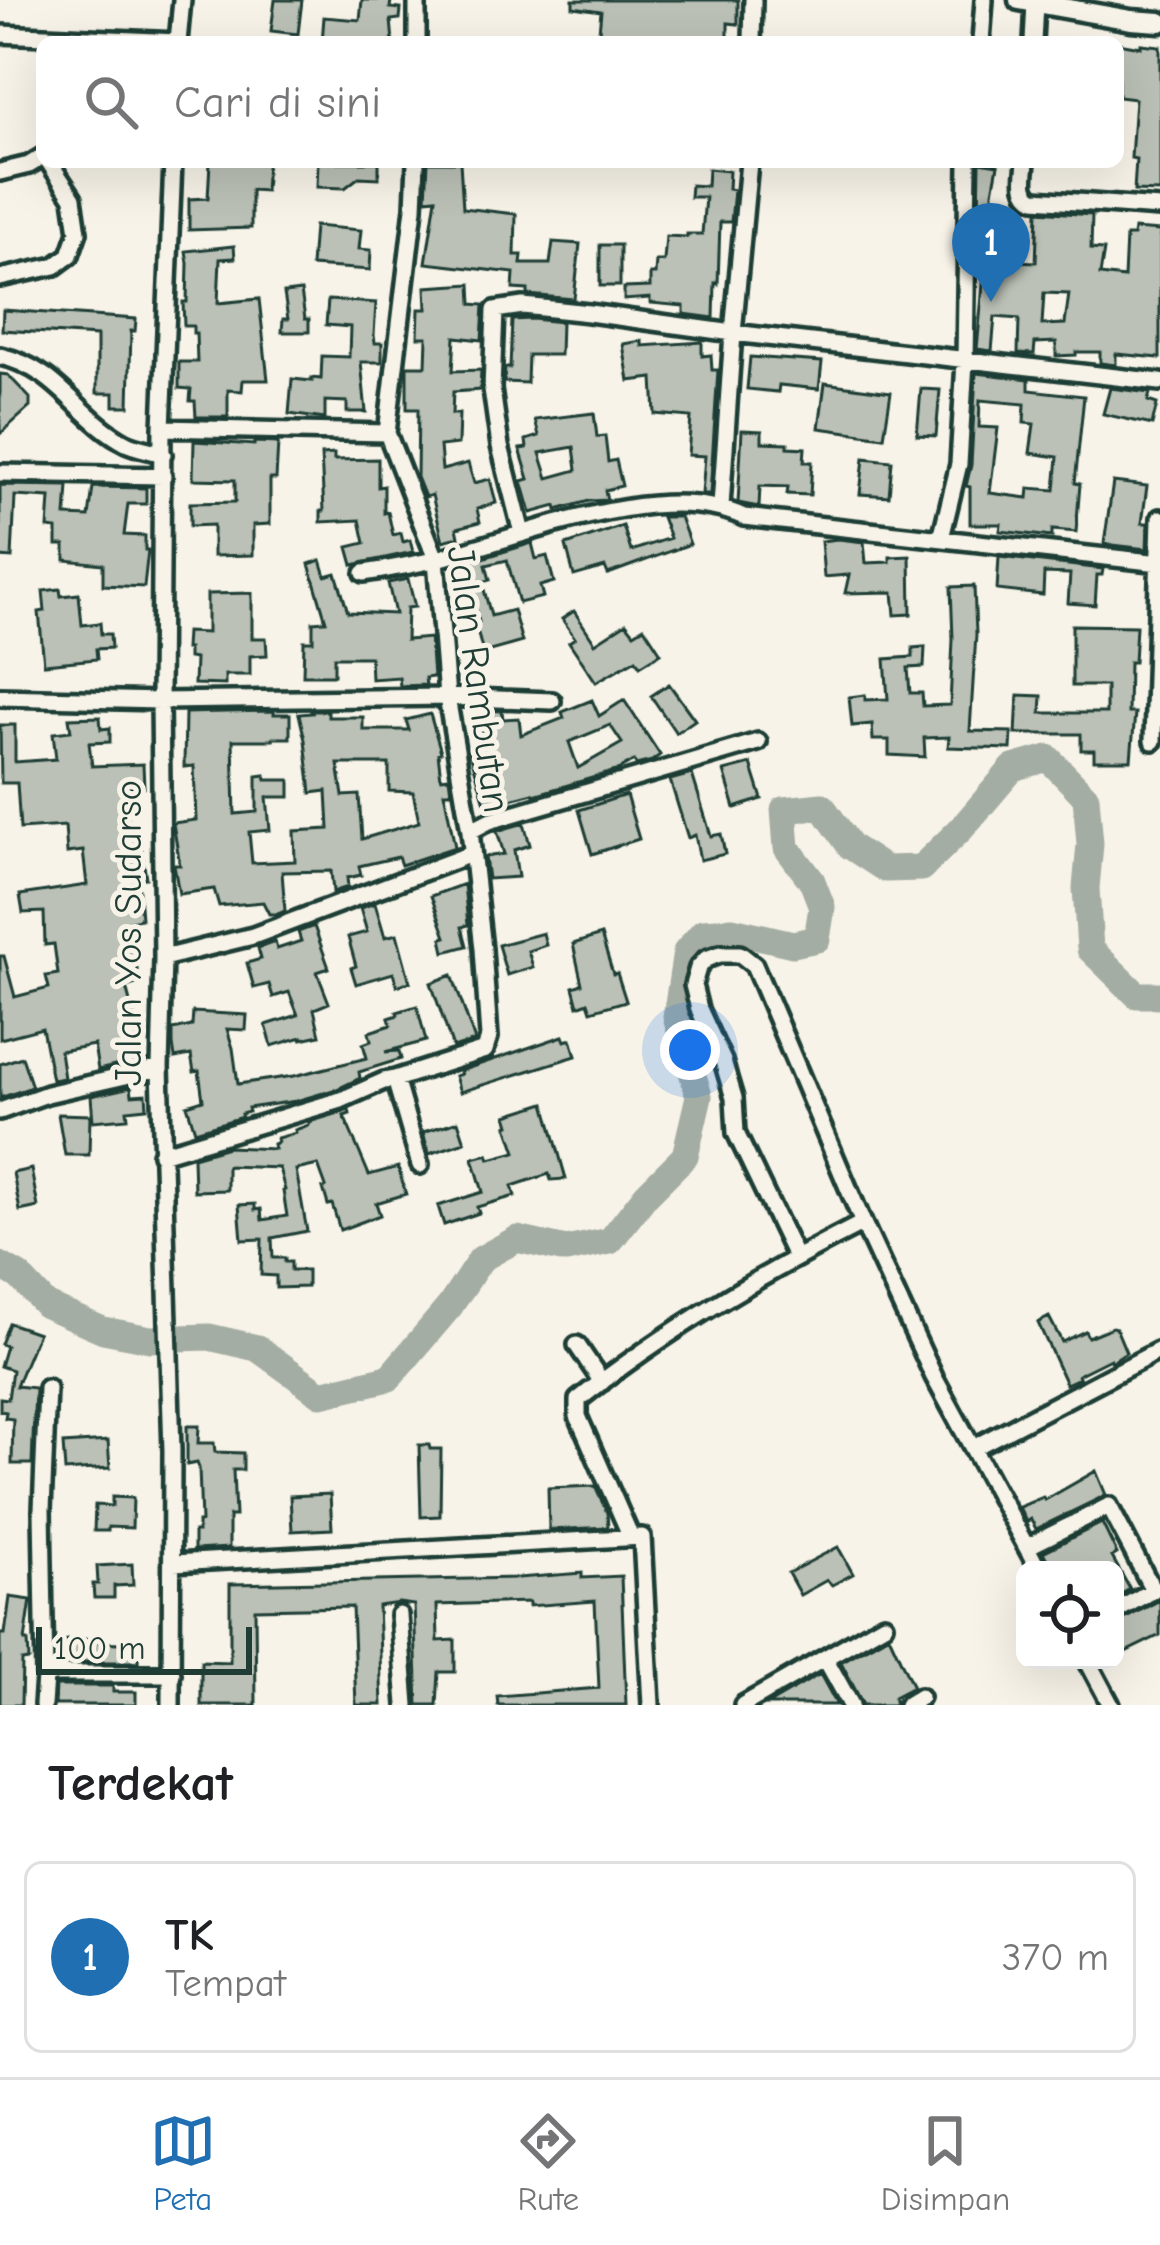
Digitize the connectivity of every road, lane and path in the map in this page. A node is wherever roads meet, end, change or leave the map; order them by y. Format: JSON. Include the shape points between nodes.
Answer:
{"nodes":[{"id":1,"x":182,"y":0,"type":"edge"},
{"id":2,"x":417,"y":0,"type":"edge"},
{"id":3,"x":753,"y":0,"type":"edge"},
{"id":4,"x":984,"y":0,"type":"edge"},
{"id":5,"x":1027,"y":1,"type":"edge"},
{"id":6,"x":1078,"y":5,"type":"edge"},
{"id":7,"x":1160,"y":22,"type":"edge"},
{"id":8,"x":0,"y":34,"type":"edge"},
{"id":9,"x":36,"y":36,"type":"edge"},
{"id":10,"x":179,"y":36,"type":"edge"},
{"id":11,"x":417,"y":36,"type":"edge"},
{"id":12,"x":752,"y":36,"type":"edge"},
{"id":13,"x":981,"y":36,"type":"edge"},
{"id":14,"x":1032,"y":36,"type":"edge"},
{"id":15,"x":36,"y":162,"type":"edge"},
{"id":16,"x":51,"y":168,"type":"edge"},
{"id":17,"x":172,"y":168,"type":"edge"},
{"id":18,"x":416,"y":168,"type":"edge"},
{"id":19,"x":748,"y":168,"type":"edge"},
{"id":20,"x":968,"y":168,"type":"edge"},
{"id":21,"x":1026,"y":168,"type":"edge"},
{"id":22,"x":0,"y":172,"type":"edge"},
{"id":23,"x":1160,"y":208,"type":"edge"},
{"id":24,"x":0,"y":278,"type":"edge"},
{"id":25,"x":733,"y":333,"type":"junction"},
{"id":26,"x":0,"y":356,"type":"edge"},
{"id":27,"x":965,"y":361,"type":"junction"},
{"id":28,"x":1160,"y":382,"type":"edge"},
{"id":29,"x":162,"y":428,"type":"junction"},
{"id":30,"x":387,"y":433,"type":"junction"},
{"id":31,"x":163,"y":454,"type":"junction"},
{"id":32,"x":0,"y":473,"type":"edge"},
{"id":33,"x":163,"y":476,"type":"junction"},
{"id":34,"x":722,"y":506,"type":"junction"},
{"id":35,"x":1160,"y":518,"type":"edge"},
{"id":36,"x":522,"y":532,"type":"junction"},
{"id":37,"x":941,"y":538,"type":"junction"},
{"id":38,"x":436,"y":559,"type":"junction"},
{"id":39,"x":1158,"y":562,"type":"edge"},
{"id":40,"x":364,"y":573,"type":"dead end"},
{"id":41,"x":0,"y":697,"type":"edge"},
{"id":42,"x":448,"y":697,"type":"junction"},
{"id":43,"x":160,"y":701,"type":"junction"},
{"id":44,"x":552,"y":701,"type":"dead end"},
{"id":45,"x":1153,"y":741,"type":"dead end"},
{"id":46,"x":758,"y":742,"type":"dead end"},
{"id":47,"x":470,"y":831,"type":"junction"},
{"id":48,"x":471,"y":854,"type":"junction"},
{"id":49,"x":163,"y":958,"type":"junction"},
{"id":50,"x":160,"y":1068,"type":"junction"},
{"id":51,"x":395,"y":1079,"type":"junction"},
{"id":52,"x":0,"y":1111,"type":"edge"},
{"id":53,"x":161,"y":1154,"type":"junction"},
{"id":54,"x":420,"y":1165,"type":"dead end"},
{"id":55,"x":863,"y":1222,"type":"junction"},
{"id":56,"x":796,"y":1258,"type":"junction"},
{"id":57,"x":577,"y":1345,"type":"dead end"},
{"id":58,"x":1160,"y":1350,"type":"edge"},
{"id":59,"x":602,"y":1382,"type":"junction"},
{"id":60,"x":47,"y":1388,"type":"dead end"},
{"id":61,"x":973,"y":1448,"type":"junction"},
{"id":62,"x":632,"y":1537,"type":"junction"},
{"id":63,"x":1027,"y":1547,"type":"junction"},
{"id":64,"x":1034,"y":1561,"type":"edge"},
{"id":65,"x":173,"y":1563,"type":"junction"},
{"id":66,"x":1124,"y":1607,"type":"edge"},
{"id":67,"x":399,"y":1615,"type":"dead end"},
{"id":68,"x":884,"y":1624,"type":"dead end"},
{"id":69,"x":825,"y":1658,"type":"junction"},
{"id":70,"x":1092,"y":1669,"type":"edge"},
{"id":71,"x":172,"y":1674,"type":"junction"},
{"id":72,"x":45,"y":1677,"type":"junction"},
{"id":73,"x":43,"y":1705,"type":"edge"},
{"id":74,"x":171,"y":1705,"type":"edge"},
{"id":75,"x":406,"y":1705,"type":"edge"},
{"id":76,"x":651,"y":1705,"type":"edge"},
{"id":77,"x":743,"y":1705,"type":"edge"},
{"id":78,"x":851,"y":1705,"type":"edge"},
{"id":79,"x":1111,"y":1705,"type":"edge"}],
"edges":[{"from":1,"to":10,"type":"street"},
{"from":2,"to":11,"type":"street"},
{"from":3,"to":12,"type":"street"},
{"from":4,"to":13,"type":"street"},
{"from":5,"to":6,"type":"main road"},
{"from":5,"to":14,"type":"street"},
{"from":6,"to":7,"type":"main road"},
{"from":8,"to":9,"type":"street"},
{"from":15,"to":22,"type":"street"},
{"from":16,"to":24,"type":"street","via":[[73,198],[78,232],[70,255]]},
{"from":17,"to":29,"type":"street","name":"Jalan Yos Sudarso"},
{"from":18,"to":30,"type":"street","name":"Jalan Rambutan"},
{"from":19,"to":25,"type":"street"},
{"from":20,"to":27,"type":"street"},
{"from":21,"to":23,"type":"street","via":[[1024,188],[1035,199]]},
{"from":25,"to":27,"type":"street"},
{"from":25,"to":34,"type":"street"},
{"from":25,"to":36,"type":"street","via":[[523,306],[495,310],[492,389]]},
{"from":26,"to":31,"type":"street","via":[[45,374],[128,444]]},
{"from":27,"to":28,"type":"street"},
{"from":27,"to":37,"type":"street","via":[[959,464]]},
{"from":29,"to":30,"type":"street"},
{"from":29,"to":31,"type":"street","name":"Jalan Yos Sudarso"},
{"from":30,"to":38,"type":"street","name":"Jalan Rambutan"},
{"from":31,"to":33,"type":"street","name":"Jalan Yos Sudarso"},
{"from":32,"to":33,"type":"street"},
{"from":33,"to":43,"type":"street","name":"Jalan Yos Sudarso"},
{"from":34,"to":36,"type":"street","via":[[664,504]]},
{"from":34,"to":37,"type":"street","via":[[744,517]]},
{"from":35,"to":39,"type":"street"},
{"from":36,"to":38,"type":"street"},
{"from":37,"to":39,"type":"street"},
{"from":38,"to":40,"type":"street"},
{"from":38,"to":42,"type":"street","name":"Jalan Rambutan"},
{"from":39,"to":45,"type":"street"},
{"from":41,"to":43,"type":"street"},
{"from":42,"to":43,"type":"street"},
{"from":42,"to":44,"type":"street"},
{"from":42,"to":47,"type":"street","name":"Jalan Rambutan"},
{"from":43,"to":49,"type":"street","name":"Jalan Yos Sudarso"},
{"from":46,"to":47,"type":"street"},
{"from":47,"to":48,"type":"street","name":"Jalan Rambutan"},
{"from":48,"to":49,"type":"street","via":[[253,936]]},
{"from":48,"to":51,"type":"street","name":"Jalan Rambutan","via":[[488,1046]]},
{"from":49,"to":50,"type":"street","name":"Jalan Yos Sudarso"},
{"from":50,"to":52,"type":"street"},
{"from":50,"to":53,"type":"street","name":"Jalan Yos Sudarso"},
{"from":51,"to":53,"type":"street"},
{"from":51,"to":54,"type":"street"},
{"from":53,"to":65,"type":"street","name":"Jalan Yos Sudarso"},
{"from":55,"to":56,"type":"street"},
{"from":55,"to":56,"type":"street","via":[[754,965],[740,954],[706,959],[693,985],[734,1098],[736,1132]]},
{"from":55,"to":61,"type":"street"},
{"from":56,"to":59,"type":"street"},
{"from":57,"to":59,"type":"street"},
{"from":58,"to":61,"type":"street"},
{"from":59,"to":62,"type":"street","via":[[578,1400],[578,1416]]},
{"from":60,"to":72,"type":"street"},
{"from":61,"to":63,"type":"street"},
{"from":62,"to":65,"type":"street"},
{"from":62,"to":76,"type":"street","via":[[644,1540]]},
{"from":63,"to":64,"type":"street"},
{"from":63,"to":66,"type":"street","via":[[1108,1506],[1153,1590]]},
{"from":65,"to":71,"type":"street","name":"Jalan Yos Sudarso"},
{"from":67,"to":75,"type":"street"},
{"from":68,"to":69,"type":"street"},
{"from":69,"to":77,"type":"street"},
{"from":69,"to":78,"type":"street"},
{"from":70,"to":79,"type":"street"},
{"from":71,"to":72,"type":"street"},
{"from":71,"to":74,"type":"street","name":"Jalan Yos Sudarso"},
{"from":72,"to":73,"type":"street"}]}
